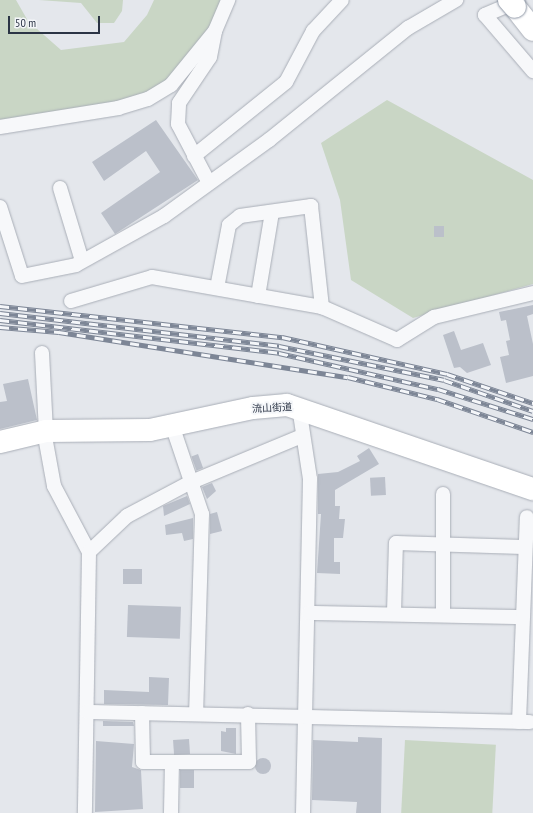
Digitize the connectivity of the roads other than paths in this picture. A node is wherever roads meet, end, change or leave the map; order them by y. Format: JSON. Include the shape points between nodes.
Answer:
{"nodes":[{"id":1,"x":228,"y":0,"type":"edge"},
{"id":2,"x":342,"y":0,"type":"edge"},
{"id":3,"x":456,"y":0,"type":"edge"},
{"id":4,"x":520,"y":4,"type":"edge"},
{"id":5,"x":533,"y":30,"type":"edge"},
{"id":6,"x":215,"y":31,"type":"junction"},
{"id":7,"x":533,"y":71,"type":"edge"},
{"id":8,"x":0,"y":127,"type":"edge"},
{"id":9,"x":194,"y":156,"type":"junction"},
{"id":10,"x":209,"y":184,"type":"junction"},
{"id":11,"x":60,"y":188,"type":"dead end"},
{"id":12,"x":0,"y":207,"type":"edge"},
{"id":13,"x":272,"y":212,"type":"junction"},
{"id":14,"x":82,"y":261,"type":"junction"},
{"id":15,"x":217,"y":288,"type":"junction"},
{"id":16,"x":533,"y":293,"type":"edge"},
{"id":17,"x":258,"y":296,"type":"junction"},
{"id":18,"x":71,"y":301,"type":"dead end"},
{"id":19,"x":322,"y":307,"type":"junction"},
{"id":20,"x":398,"y":339,"type":"junction"},
{"id":21,"x":386,"y":348,"type":"dead end"},
{"id":22,"x":42,"y":353,"type":"dead end"},
{"id":23,"x":299,"y":407,"type":"junction"},
{"id":24,"x":172,"y":425,"type":"junction"},
{"id":25,"x":45,"y":431,"type":"junction"},
{"id":26,"x":302,"y":436,"type":"junction"},
{"id":27,"x":0,"y":442,"type":"edge"},
{"id":28,"x":189,"y":483,"type":"junction"},
{"id":29,"x":533,"y":489,"type":"edge"},
{"id":30,"x":443,"y":494,"type":"dead end"},
{"id":31,"x":527,"y":517,"type":"dead end"},
{"id":32,"x":444,"y":545,"type":"junction"},
{"id":33,"x":523,"y":547,"type":"junction"},
{"id":34,"x":89,"y":552,"type":"junction"},
{"id":35,"x":309,"y":613,"type":"junction"},
{"id":36,"x":394,"y":613,"type":"junction"},
{"id":37,"x":443,"y":614,"type":"junction"},
{"id":38,"x":520,"y":617,"type":"junction"},
{"id":39,"x":87,"y":712,"type":"junction"},
{"id":40,"x":142,"y":713,"type":"junction"},
{"id":41,"x":196,"y":714,"type":"junction"},
{"id":42,"x":248,"y":714,"type":"junction"},
{"id":43,"x":306,"y":717,"type":"junction"},
{"id":44,"x":172,"y":762,"type":"junction"},
{"id":45,"x":85,"y":813,"type":"edge"},
{"id":46,"x":171,"y":813,"type":"edge"},
{"id":47,"x":303,"y":813,"type":"edge"}],
"edges":[{"from":1,"to":6,"type":"street"},
{"from":2,"to":9,"type":"street","via":[[313,31],[286,82]]},
{"from":3,"to":10,"type":"street","via":[[424,17],[368,58]]},
{"from":4,"to":5,"type":"main road"},
{"from":4,"to":7,"type":"street","via":[[485,15]]},
{"from":6,"to":8,"type":"street","via":[[171,85],[148,99],[118,108]]},
{"from":6,"to":9,"type":"street","via":[[210,57],[179,103],[178,124]]},
{"from":9,"to":10,"type":"street"},
{"from":10,"to":14,"type":"street","via":[[164,216]]},
{"from":11,"to":14,"type":"street"},
{"from":12,"to":14,"type":"street","via":[[22,276],[58,271]]},
{"from":13,"to":15,"type":"street","via":[[240,216],[229,225]]},
{"from":13,"to":17,"type":"street"},
{"from":13,"to":19,"type":"street","via":[[311,206]]},
{"from":15,"to":17,"type":"street"},
{"from":15,"to":18,"type":"street","via":[[152,277],[114,292]]},
{"from":16,"to":20,"type":"street","via":[[434,318]]},
{"from":17,"to":19,"type":"street"},
{"from":19,"to":20,"type":"street"},
{"from":20,"to":21,"type":"street"},
{"from":22,"to":25,"type":"street"},
{"from":23,"to":24,"type":"main road","name":"流山街道","via":[[253,408]]},
{"from":23,"to":26,"type":"street"},
{"from":23,"to":29,"type":"main road","name":"流山街道"},
{"from":24,"to":25,"type":"main road","name":"流山街道","via":[[135,432]]},
{"from":24,"to":28,"type":"street"},
{"from":25,"to":27,"type":"main road","name":"流山街道"},
{"from":25,"to":34,"type":"street","via":[[54,486]]},
{"from":26,"to":28,"type":"street"},
{"from":26,"to":35,"type":"street","via":[[310,479]]},
{"from":28,"to":34,"type":"street","via":[[127,516]]},
{"from":28,"to":41,"type":"street","via":[[202,514]]},
{"from":30,"to":32,"type":"street"},
{"from":31,"to":33,"type":"street"},
{"from":32,"to":33,"type":"street"},
{"from":32,"to":36,"type":"street","via":[[396,543]]},
{"from":32,"to":37,"type":"street"},
{"from":33,"to":38,"type":"street"},
{"from":34,"to":39,"type":"street"},
{"from":35,"to":36,"type":"street"},
{"from":35,"to":43,"type":"street"},
{"from":36,"to":37,"type":"street"},
{"from":37,"to":38,"type":"street"},
{"from":38,"to":43,"type":"street","via":[[524,722]]},
{"from":39,"to":40,"type":"street"},
{"from":39,"to":45,"type":"street"},
{"from":40,"to":41,"type":"street"},
{"from":40,"to":44,"type":"street","via":[[143,762]]},
{"from":41,"to":42,"type":"street"},
{"from":42,"to":43,"type":"street"},
{"from":42,"to":44,"type":"street","via":[[249,762]]},
{"from":43,"to":47,"type":"street"},
{"from":44,"to":46,"type":"street"}]}
